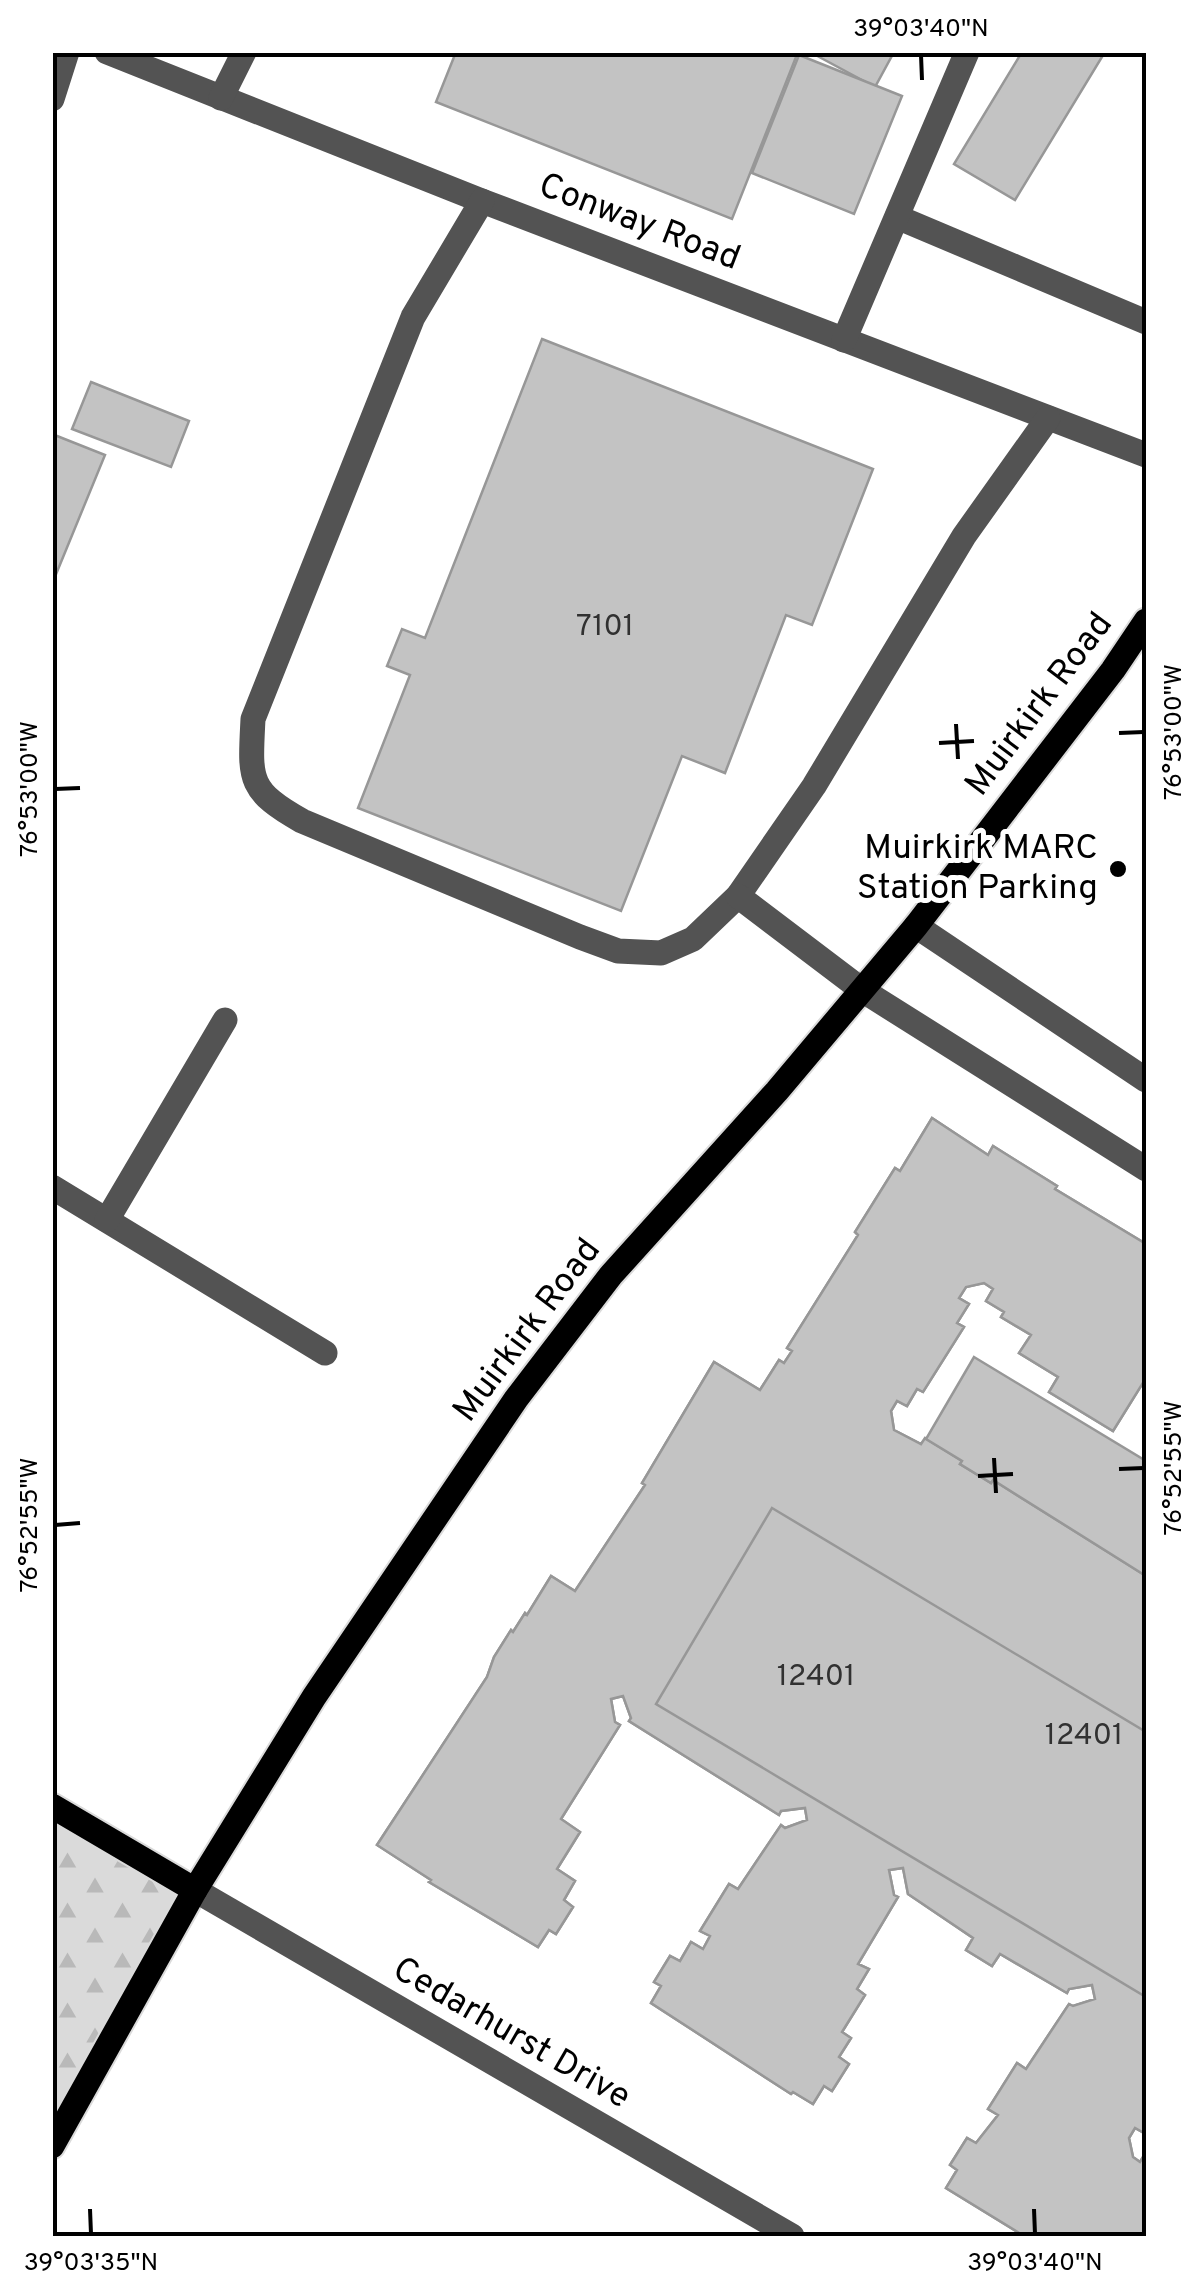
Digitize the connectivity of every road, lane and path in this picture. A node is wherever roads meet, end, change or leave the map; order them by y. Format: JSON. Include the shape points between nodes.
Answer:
{"nodes":[{"id":1,"x":67,"y":52,"type":"edge"},
{"id":2,"x":107,"y":52,"type":"edge"},
{"id":3,"x":244,"y":52,"type":"edge"},
{"id":4,"x":968,"y":52,"type":"edge"},
{"id":5,"x":221,"y":98,"type":"junction"},
{"id":6,"x":52,"y":99,"type":"edge"},
{"id":7,"x":482,"y":200,"type":"junction"},
{"id":8,"x":896,"y":218,"type":"junction"},
{"id":9,"x":1146,"y":322,"type":"edge"},
{"id":10,"x":844,"y":340,"type":"junction"},
{"id":11,"x":1048,"y":418,"type":"junction"},
{"id":12,"x":1146,"y":455,"type":"edge"},
{"id":13,"x":1146,"y":621,"type":"edge"},
{"id":14,"x":738,"y":896,"type":"junction"},
{"id":15,"x":916,"y":926,"type":"junction"},
{"id":16,"x":862,"y":990,"type":"junction"},
{"id":17,"x":225,"y":1020,"type":"dead end"},
{"id":18,"x":1146,"y":1080,"type":"edge"},
{"id":19,"x":1146,"y":1169,"type":"edge"},
{"id":20,"x":52,"y":1188,"type":"edge"},
{"id":21,"x":107,"y":1220,"type":"junction"},
{"id":22,"x":325,"y":1353,"type":"dead end"},
{"id":23,"x":52,"y":1806,"type":"edge"},
{"id":24,"x":195,"y":1890,"type":"junction"},
{"id":25,"x":52,"y":2146,"type":"edge"},
{"id":26,"x":792,"y":2236,"type":"edge"}],
"edges":[{"from":1,"to":6,"type":"street"},
{"from":2,"to":5,"type":"street","name":"Conway Road"},
{"from":3,"to":5,"type":"street"},
{"from":4,"to":8,"type":"street"},
{"from":5,"to":7,"type":"street","name":"Conway Road"},
{"from":7,"to":10,"type":"street","name":"Conway Road"},
{"from":7,"to":14,"type":"street","via":[[413,317],[253,720],[250,770],[270,803],[302,821],[618,951],[661,953],[692,940]]},
{"from":8,"to":9,"type":"street"},
{"from":8,"to":10,"type":"street"},
{"from":10,"to":11,"type":"street","name":"Conway Road"},
{"from":11,"to":12,"type":"street","name":"Conway Road"},
{"from":11,"to":14,"type":"street","via":[[964,536],[814,786]]},
{"from":13,"to":15,"type":"main road","name":"Muirkirk Road"},
{"from":14,"to":16,"type":"street"},
{"from":15,"to":16,"type":"main road","name":"Muirkirk Road"},
{"from":15,"to":18,"type":"street"},
{"from":16,"to":19,"type":"street"},
{"from":16,"to":24,"type":"main road","name":"Muirkirk Road","via":[[611,1275],[516,1399],[314,1697]]},
{"from":17,"to":21,"type":"street"},
{"from":20,"to":21,"type":"street"},
{"from":21,"to":22,"type":"street"},
{"from":23,"to":24,"type":"main road"},
{"from":24,"to":25,"type":"main road","name":"Muirkirk Road"},
{"from":24,"to":26,"type":"street","name":"Cedarhurst Drive"}]}
